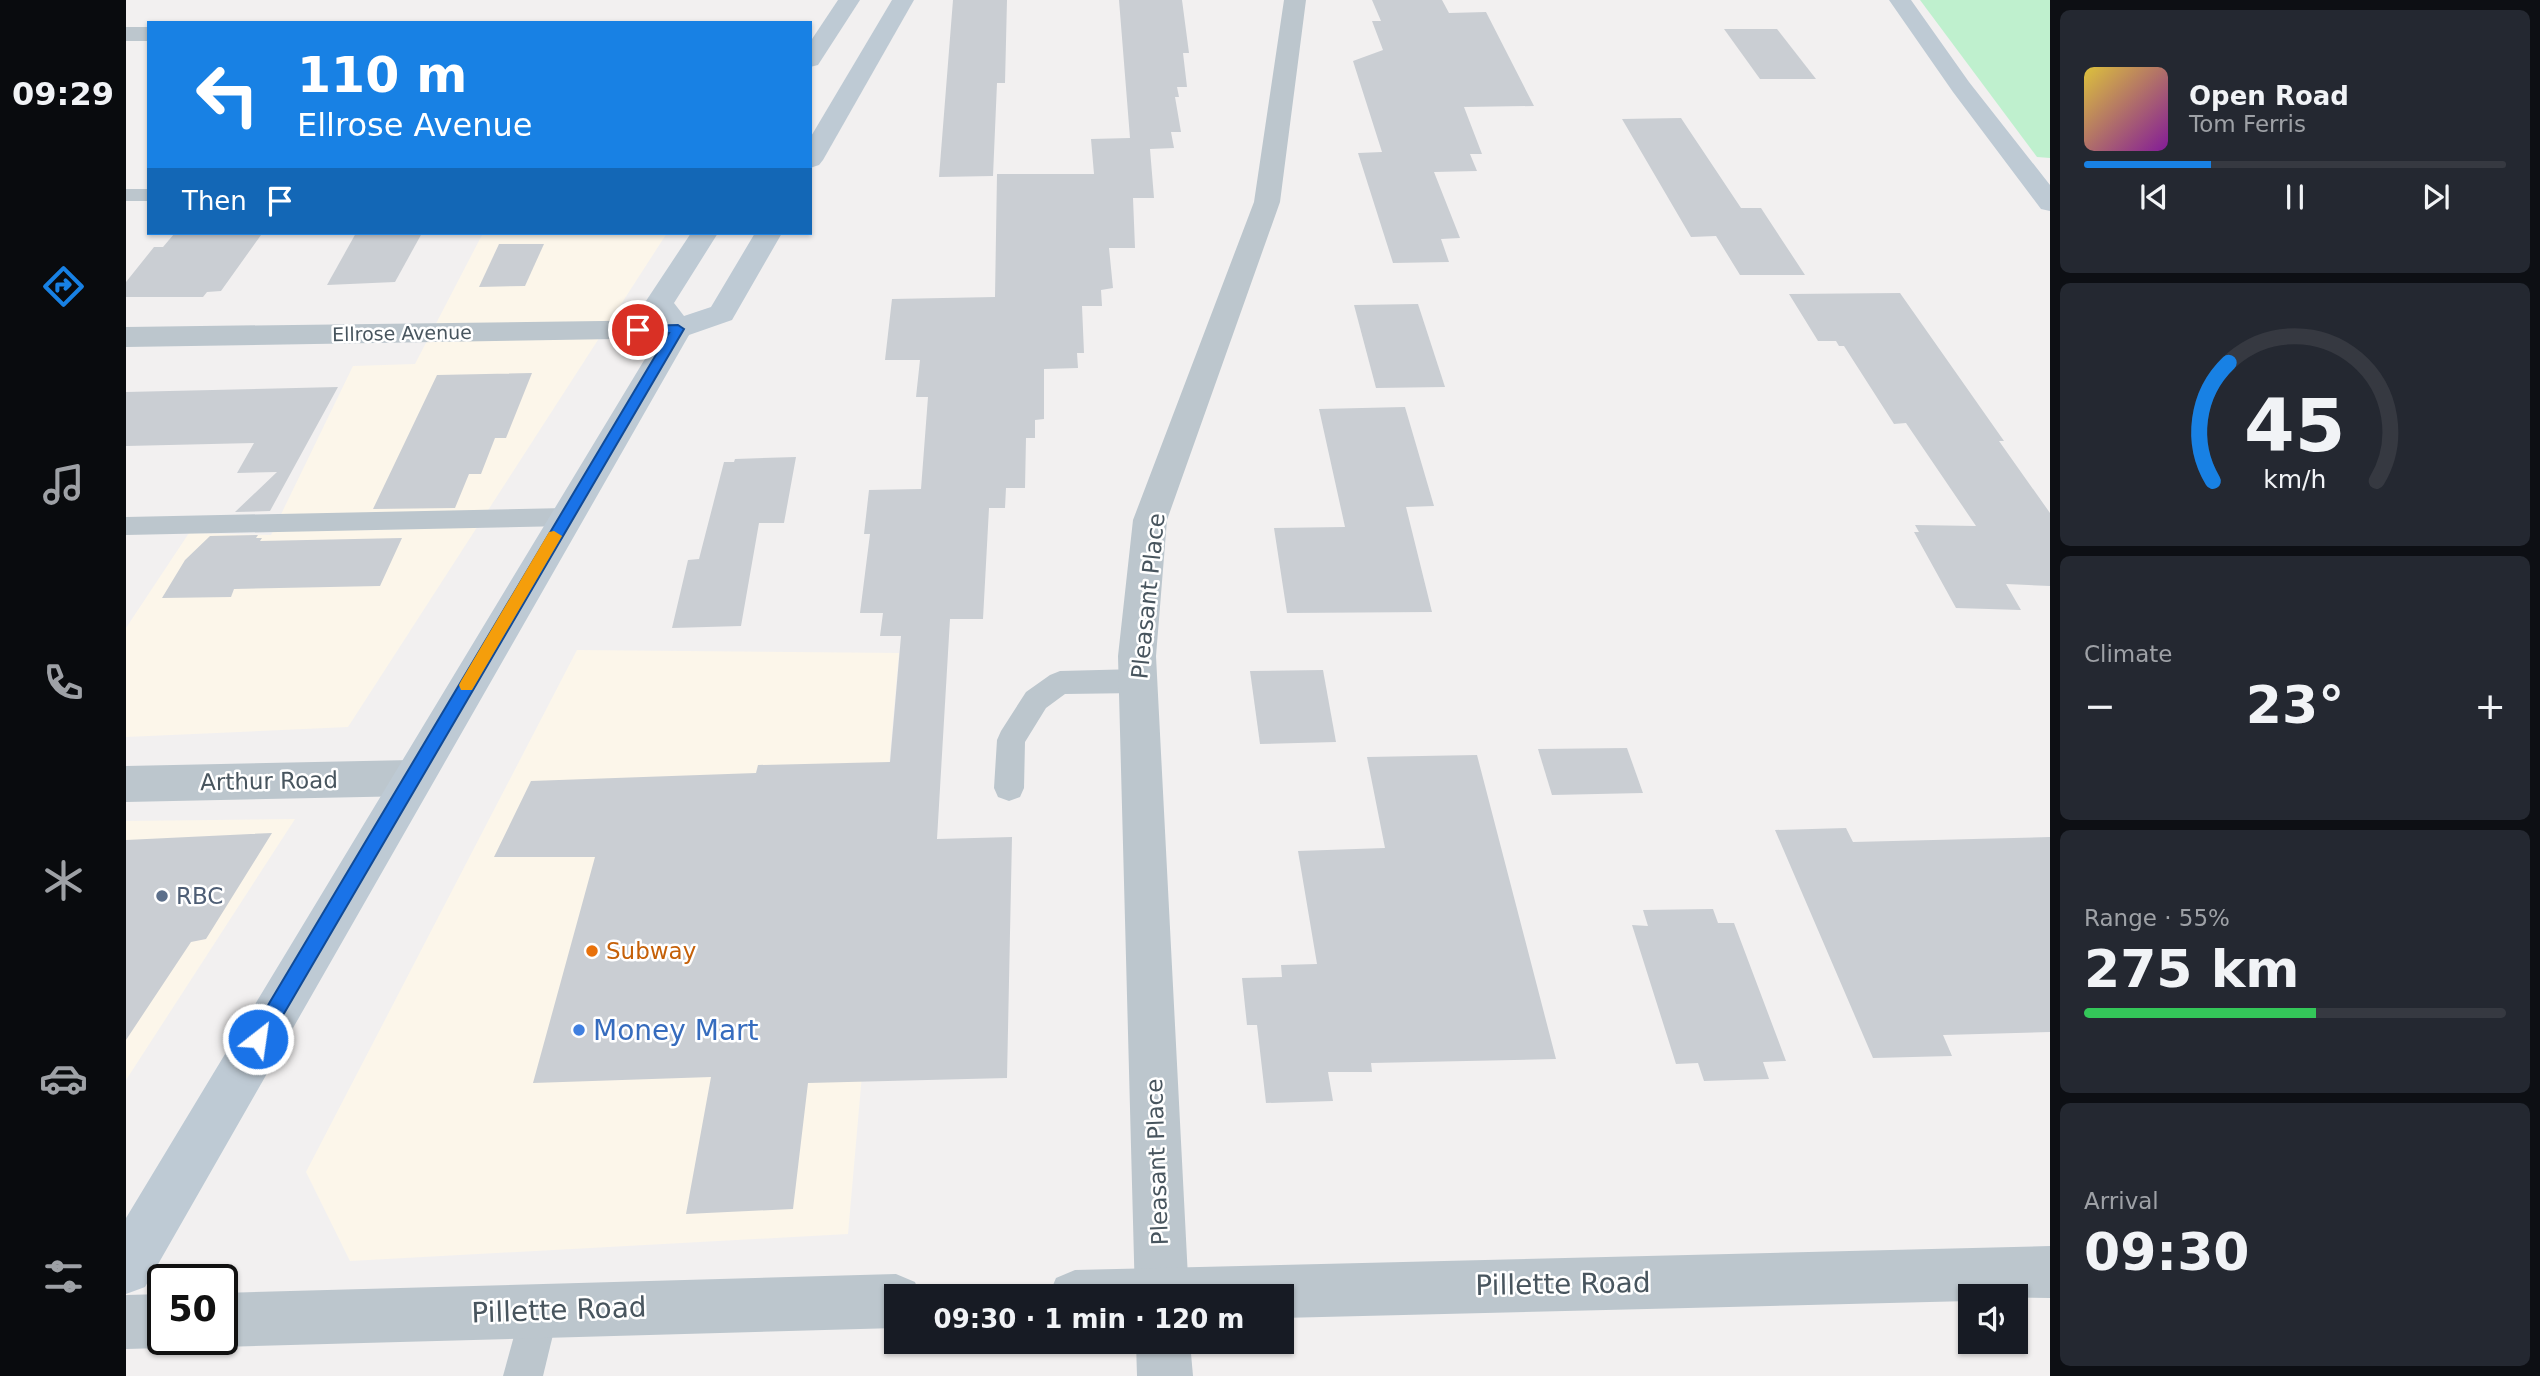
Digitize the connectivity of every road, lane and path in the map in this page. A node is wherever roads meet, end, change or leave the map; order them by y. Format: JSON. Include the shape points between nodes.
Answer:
{"nodes":[{"id":1,"x":849,"y":0,"type":"edge"},
{"id":2,"x":903,"y":0,"type":"edge"},
{"id":3,"x":1295,"y":0,"type":"edge"},
{"id":4,"x":1900,"y":0,"type":"edge"},
{"id":5,"x":126,"y":34,"type":"edge"},
{"id":6,"x":147,"y":34,"type":"edge"},
{"id":7,"x":812,"y":57,"type":"edge"},
{"id":8,"x":812,"y":157,"type":"edge"},
{"id":9,"x":126,"y":195,"type":"edge"},
{"id":10,"x":147,"y":195,"type":"edge"},
{"id":11,"x":2050,"y":203,"type":"edge"},
{"id":12,"x":703,"y":235,"type":"edge"},
{"id":13,"x":767,"y":235,"type":"edge"},
{"id":14,"x":678,"y":329,"type":"junction"},
{"id":15,"x":126,"y":337,"type":"edge"},
{"id":16,"x":566,"y":517,"type":"junction"},
{"id":17,"x":126,"y":526,"type":"edge"},
{"id":18,"x":1138,"y":681,"type":"junction"},
{"id":19,"x":412,"y":778,"type":"junction"},
{"id":20,"x":126,"y":783,"type":"edge"},
{"id":21,"x":1009,"y":788,"type":"dead end"},
{"id":22,"x":126,"y":1268,"type":"edge"},
{"id":23,"x":2050,"y":1272,"type":"edge"},
{"id":24,"x":1161,"y":1284,"type":"edge"},
{"id":25,"x":884,"y":1301,"type":"edge"},
{"id":26,"x":1294,"y":1305,"type":"edge"},
{"id":27,"x":539,"y":1310,"type":"junction"},
{"id":28,"x":238,"y":1319,"type":"edge"},
{"id":29,"x":147,"y":1321,"type":"edge"},
{"id":30,"x":126,"y":1322,"type":"edge"},
{"id":31,"x":1164,"y":1354,"type":"edge"},
{"id":32,"x":523,"y":1376,"type":"edge"},
{"id":33,"x":1165,"y":1376,"type":"edge"}],
"edges":[{"from":1,"to":7,"type":"main road"},
{"from":2,"to":8,"type":"main road"},
{"from":3,"to":18,"type":"street","name":"Pleasant Place","via":[[1266,202],[1150,520]]},
{"from":4,"to":11,"type":"main road"},
{"from":5,"to":6,"type":"street"},
{"from":9,"to":10,"type":"lane"},
{"from":12,"to":14,"type":"main road","via":[[659,304]]},
{"from":13,"to":14,"type":"main road","via":[[722,313]]},
{"from":14,"to":15,"type":"street","name":"Ellrose Avenue"},
{"from":14,"to":16,"type":"main road"},
{"from":16,"to":17,"type":"lane"},
{"from":16,"to":19,"type":"main road"},
{"from":18,"to":21,"type":"lane","via":[[1060,683],[1036,700],[1011,740]]},
{"from":18,"to":24,"type":"street","name":"Pleasant Place"},
{"from":19,"to":20,"type":"street","name":"Arthur Road"},
{"from":19,"to":22,"type":"main road"},
{"from":23,"to":26,"type":"street","name":"Pillette Road"},
{"from":25,"to":27,"type":"street","name":"Pillette Road"},
{"from":27,"to":28,"type":"street","name":"Pillette Road"},
{"from":27,"to":32,"type":"lane"},
{"from":29,"to":30,"type":"street"},
{"from":31,"to":33,"type":"street","name":"Pleasant Place"}]}
